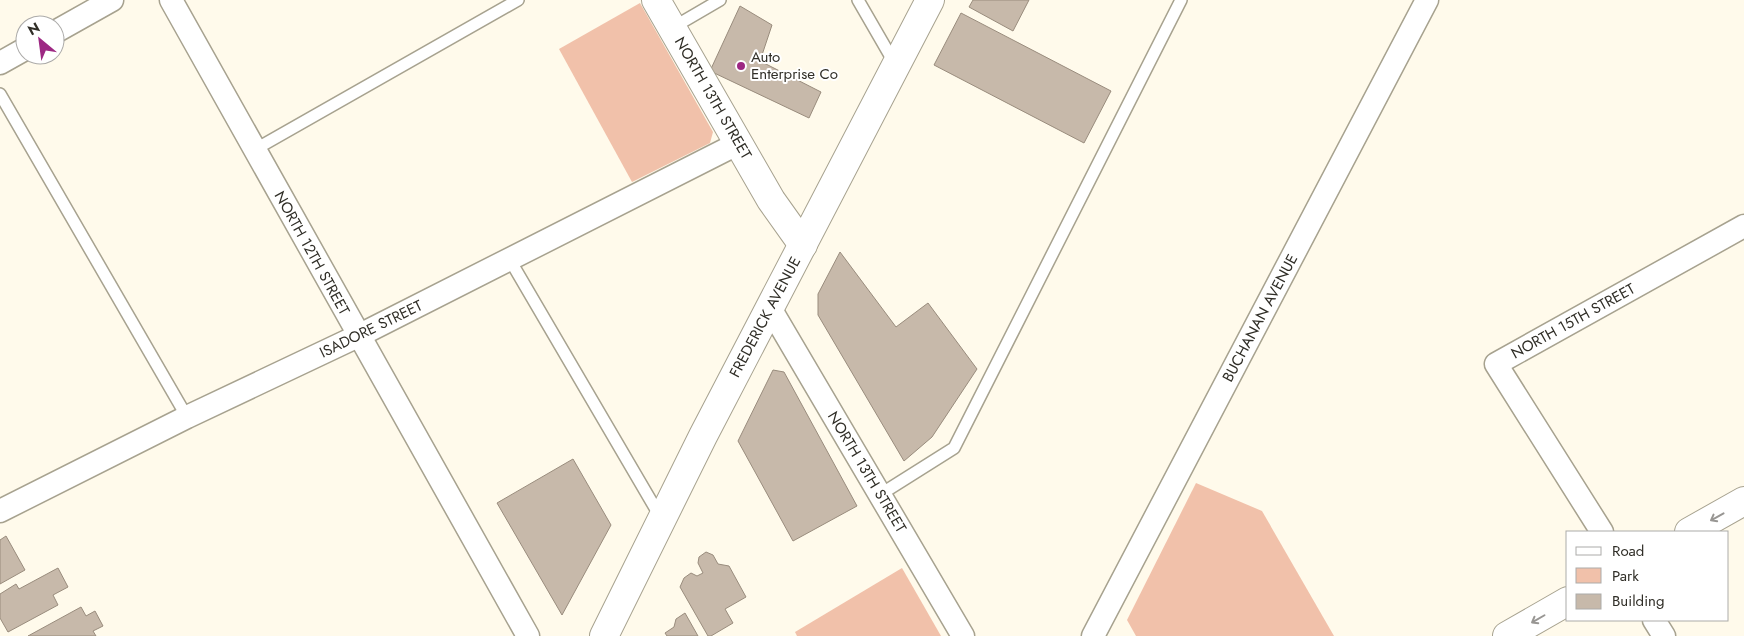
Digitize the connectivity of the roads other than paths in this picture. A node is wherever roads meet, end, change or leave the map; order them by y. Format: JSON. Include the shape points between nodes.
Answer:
{"nodes":[{"id":1,"x":112,"y":0,"type":"edge"},
{"id":2,"x":170,"y":0,"type":"edge"},
{"id":3,"x":518,"y":0,"type":"edge"},
{"id":4,"x":656,"y":0,"type":"edge"},
{"id":5,"x":720,"y":0,"type":"edge"},
{"id":6,"x":858,"y":0,"type":"edge"},
{"id":7,"x":930,"y":0,"type":"edge"},
{"id":8,"x":1181,"y":0,"type":"edge"},
{"id":9,"x":1426,"y":0,"type":"edge"},
{"id":10,"x":65,"y":26,"type":"edge"},
{"id":11,"x":672,"y":28,"type":"junction"},
{"id":12,"x":15,"y":55,"type":"edge"},
{"id":13,"x":0,"y":63,"type":"edge"},
{"id":14,"x":896,"y":66,"type":"junction"},
{"id":15,"x":0,"y":94,"type":"edge"},
{"id":16,"x":739,"y":143,"type":"junction"},
{"id":17,"x":254,"y":150,"type":"junction"},
{"id":18,"x":1744,"y":226,"type":"edge"},
{"id":19,"x":803,"y":245,"type":"junction"},
{"id":20,"x":510,"y":260,"type":"junction"},
{"id":21,"x":770,"y":308,"type":"junction"},
{"id":22,"x":358,"y":336,"type":"junction"},
{"id":23,"x":187,"y":417,"type":"junction"},
{"id":24,"x":881,"y":494,"type":"junction"},
{"id":25,"x":1744,"y":501,"type":"edge"},
{"id":26,"x":0,"y":511,"type":"edge"},
{"id":27,"x":662,"y":519,"type":"junction"},
{"id":28,"x":1601,"y":531,"type":"edge"},
{"id":29,"x":1691,"y":531,"type":"edge"},
{"id":30,"x":1566,"y":602,"type":"edge"},
{"id":31,"x":1655,"y":621,"type":"edge"},
{"id":32,"x":528,"y":636,"type":"edge"},
{"id":33,"x":604,"y":636,"type":"edge"},
{"id":34,"x":963,"y":636,"type":"edge"},
{"id":35,"x":1093,"y":636,"type":"edge"},
{"id":36,"x":1508,"y":636,"type":"edge"},
{"id":37,"x":1664,"y":636,"type":"edge"}],
"edges":[{"from":1,"to":10,"type":"street"},
{"from":2,"to":17,"type":"street","name":"NORTH 12TH STREET"},
{"from":3,"to":17,"type":"lane"},
{"from":4,"to":11,"type":"main road","name":"NORTH 13TH STREET"},
{"from":5,"to":11,"type":"lane"},
{"from":6,"to":14,"type":"lane"},
{"from":7,"to":14,"type":"main road","name":"FREDERICK AVENUE"},
{"from":8,"to":24,"type":"lane","via":[[954,448]]},
{"from":9,"to":35,"type":"street","name":"BUCHANAN AVENUE"},
{"from":11,"to":16,"type":"main road","name":"NORTH 13TH STREET"},
{"from":12,"to":13,"type":"street"},
{"from":14,"to":19,"type":"main road","name":"FREDERICK AVENUE"},
{"from":15,"to":23,"type":"lane"},
{"from":16,"to":19,"type":"main road","name":"NORTH 13TH STREET","via":[[771,200]]},
{"from":16,"to":20,"type":"street","name":"ISADORE STREET"},
{"from":17,"to":22,"type":"street","name":"NORTH 12TH STREET"},
{"from":18,"to":28,"type":"street","name":"NORTH 15TH STREET","via":[[1496,364]]},
{"from":19,"to":21,"type":"main road","name":"FREDERICK AVENUE"},
{"from":20,"to":22,"type":"street","name":"ISADORE STREET"},
{"from":20,"to":27,"type":"lane"},
{"from":21,"to":24,"type":"street","name":"NORTH 13TH STREET"},
{"from":21,"to":27,"type":"main road","name":"FREDERICK AVENUE"},
{"from":22,"to":23,"type":"street","name":"ISADORE STREET"},
{"from":22,"to":32,"type":"street","name":"NORTH 12TH STREET"},
{"from":23,"to":26,"type":"street","name":"ISADORE STREET"},
{"from":24,"to":34,"type":"street","name":"NORTH 13TH STREET"},
{"from":25,"to":29,"type":"main road","one_way":true},
{"from":27,"to":33,"type":"main road","name":"FREDERICK AVENUE"},
{"from":30,"to":36,"type":"main road","one_way":true},
{"from":31,"to":37,"type":"street"}]}
